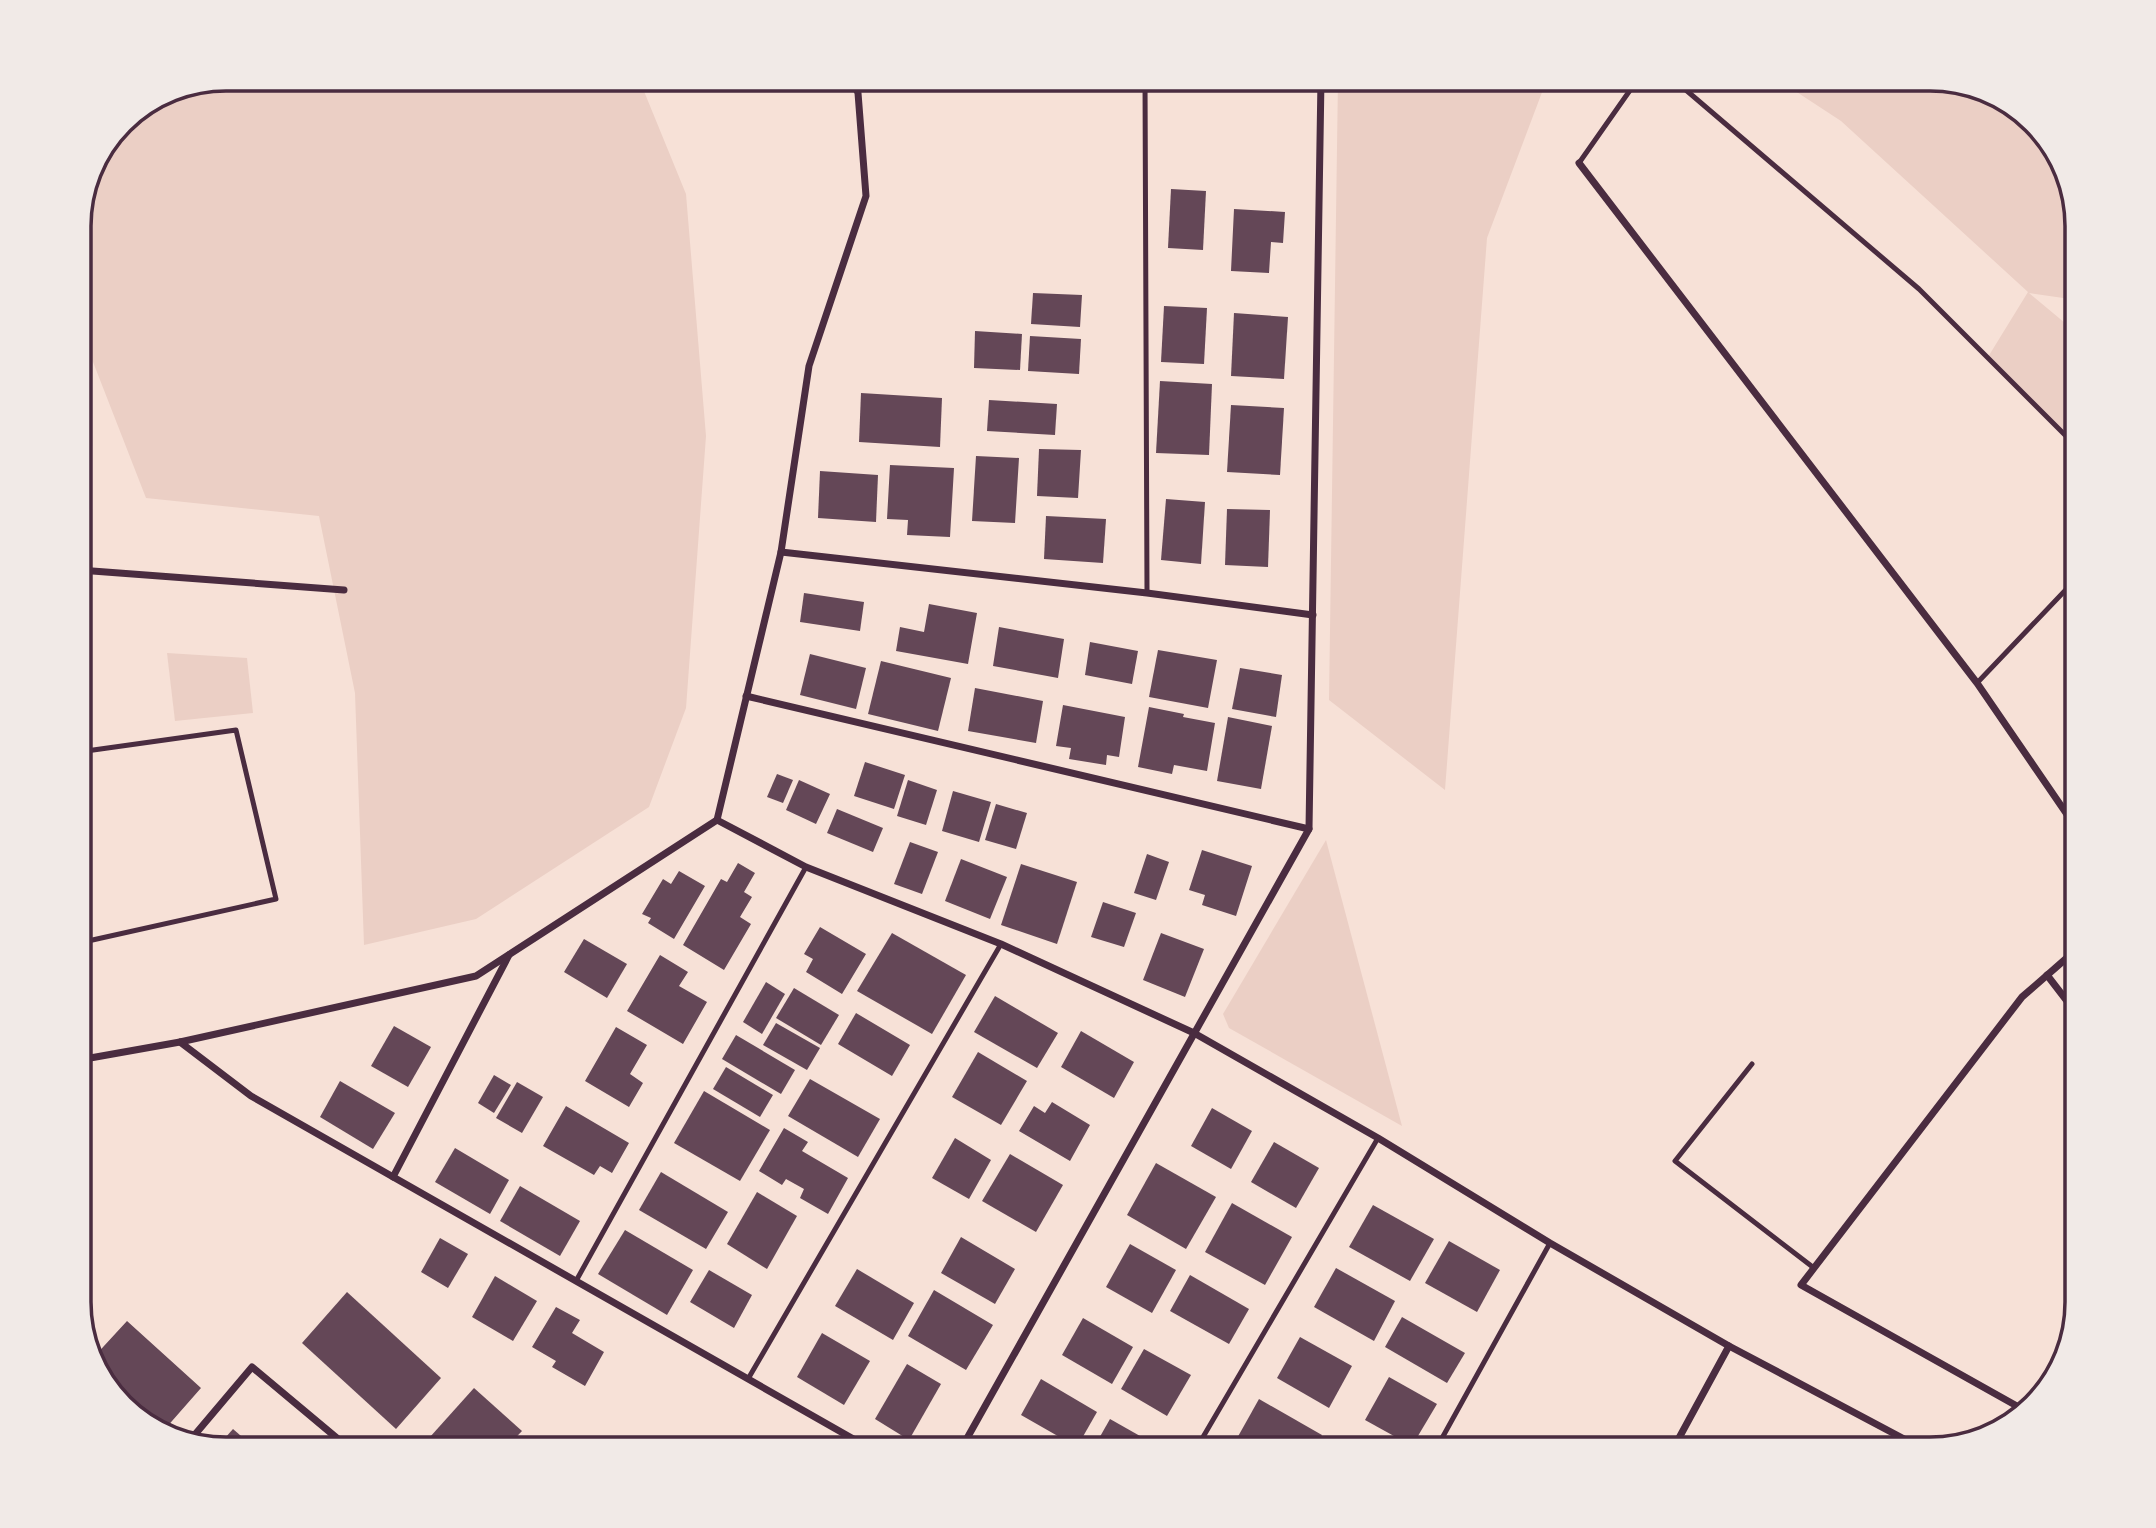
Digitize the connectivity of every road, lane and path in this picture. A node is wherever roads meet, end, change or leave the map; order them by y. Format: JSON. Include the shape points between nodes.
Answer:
{"nodes":[{"id":1,"x":858,"y":91,"type":"edge"},
{"id":2,"x":1145,"y":91,"type":"edge"},
{"id":3,"x":1321,"y":91,"type":"edge"},
{"id":4,"x":1629,"y":91,"type":"edge"},
{"id":5,"x":1687,"y":91,"type":"edge"},
{"id":6,"x":1579,"y":163,"type":"joint"},
{"id":7,"x":2065,"y":435,"type":"edge"},
{"id":8,"x":781,"y":552,"type":"junction"},
{"id":9,"x":91,"y":571,"type":"edge"},
{"id":10,"x":344,"y":590,"type":"dead end"},
{"id":11,"x":2065,"y":591,"type":"edge"},
{"id":12,"x":1147,"y":593,"type":"junction"},
{"id":13,"x":1313,"y":615,"type":"junction"},
{"id":14,"x":1977,"y":683,"type":"junction"},
{"id":15,"x":746,"y":696,"type":"junction"},
{"id":16,"x":91,"y":750,"type":"edge"},
{"id":17,"x":2065,"y":811,"type":"edge"},
{"id":18,"x":717,"y":820,"type":"junction"},
{"id":19,"x":1309,"y":829,"type":"junction"},
{"id":20,"x":806,"y":867,"type":"junction"},
{"id":21,"x":91,"y":940,"type":"edge"},
{"id":22,"x":1001,"y":944,"type":"junction"},
{"id":23,"x":510,"y":954,"type":"junction"},
{"id":24,"x":2065,"y":959,"type":"edge"},
{"id":25,"x":2047,"y":975,"type":"junction"},
{"id":26,"x":2065,"y":998,"type":"edge"},
{"id":27,"x":1194,"y":1034,"type":"junction"},
{"id":28,"x":180,"y":1042,"type":"junction"},
{"id":29,"x":91,"y":1058,"type":"edge"},
{"id":30,"x":1752,"y":1064,"type":"dead end"},
{"id":31,"x":1378,"y":1138,"type":"junction"},
{"id":32,"x":393,"y":1177,"type":"junction"},
{"id":33,"x":1550,"y":1243,"type":"junction"},
{"id":34,"x":1814,"y":1268,"type":"junction"},
{"id":35,"x":576,"y":1281,"type":"junction"},
{"id":36,"x":1729,"y":1346,"type":"junction"},
{"id":37,"x":748,"y":1379,"type":"junction"},
{"id":38,"x":2016,"y":1406,"type":"edge"},
{"id":39,"x":196,"y":1433,"type":"edge"},
{"id":40,"x":336,"y":1437,"type":"edge"},
{"id":41,"x":850,"y":1437,"type":"edge"},
{"id":42,"x":968,"y":1437,"type":"edge"},
{"id":43,"x":1203,"y":1437,"type":"edge"},
{"id":44,"x":1443,"y":1437,"type":"edge"},
{"id":45,"x":1680,"y":1437,"type":"edge"},
{"id":46,"x":1900,"y":1437,"type":"edge"}],
"edges":[{"from":1,"to":8,"type":"street","via":[[866,196],[809,366]]},
{"from":2,"to":12,"type":"lane"},
{"from":3,"to":13,"type":"street"},
{"from":4,"to":6,"type":"lane"},
{"from":5,"to":7,"type":"lane","via":[[1919,289]]},
{"from":6,"to":14,"type":"street"},
{"from":8,"to":12,"type":"street"},
{"from":8,"to":15,"type":"street"},
{"from":9,"to":10,"type":"street"},
{"from":11,"to":14,"type":"lane"},
{"from":12,"to":13,"type":"street"},
{"from":13,"to":19,"type":"street"},
{"from":14,"to":17,"type":"street"},
{"from":15,"to":18,"type":"street"},
{"from":15,"to":19,"type":"street"},
{"from":16,"to":21,"type":"lane","via":[[236,730],[276,899]]},
{"from":18,"to":20,"type":"street"},
{"from":18,"to":23,"type":"street"},
{"from":19,"to":27,"type":"street"},
{"from":20,"to":22,"type":"street"},
{"from":20,"to":35,"type":"lane"},
{"from":22,"to":27,"type":"street"},
{"from":22,"to":37,"type":"lane"},
{"from":23,"to":28,"type":"street","via":[[476,976]]},
{"from":23,"to":32,"type":"street"},
{"from":24,"to":25,"type":"street"},
{"from":25,"to":26,"type":"street"},
{"from":25,"to":34,"type":"street","via":[[2022,997]]},
{"from":27,"to":31,"type":"street"},
{"from":27,"to":42,"type":"street"},
{"from":28,"to":29,"type":"street"},
{"from":28,"to":32,"type":"street","via":[[251,1096]]},
{"from":30,"to":34,"type":"lane","via":[[1675,1161]]},
{"from":31,"to":33,"type":"street"},
{"from":31,"to":43,"type":"lane"},
{"from":32,"to":35,"type":"street"},
{"from":33,"to":36,"type":"street"},
{"from":33,"to":44,"type":"lane"},
{"from":34,"to":38,"type":"street","via":[[1801,1284]]},
{"from":35,"to":37,"type":"street"},
{"from":36,"to":45,"type":"street"},
{"from":36,"to":46,"type":"street"},
{"from":37,"to":41,"type":"street"},
{"from":39,"to":40,"type":"street","via":[[252,1367]]}]}
